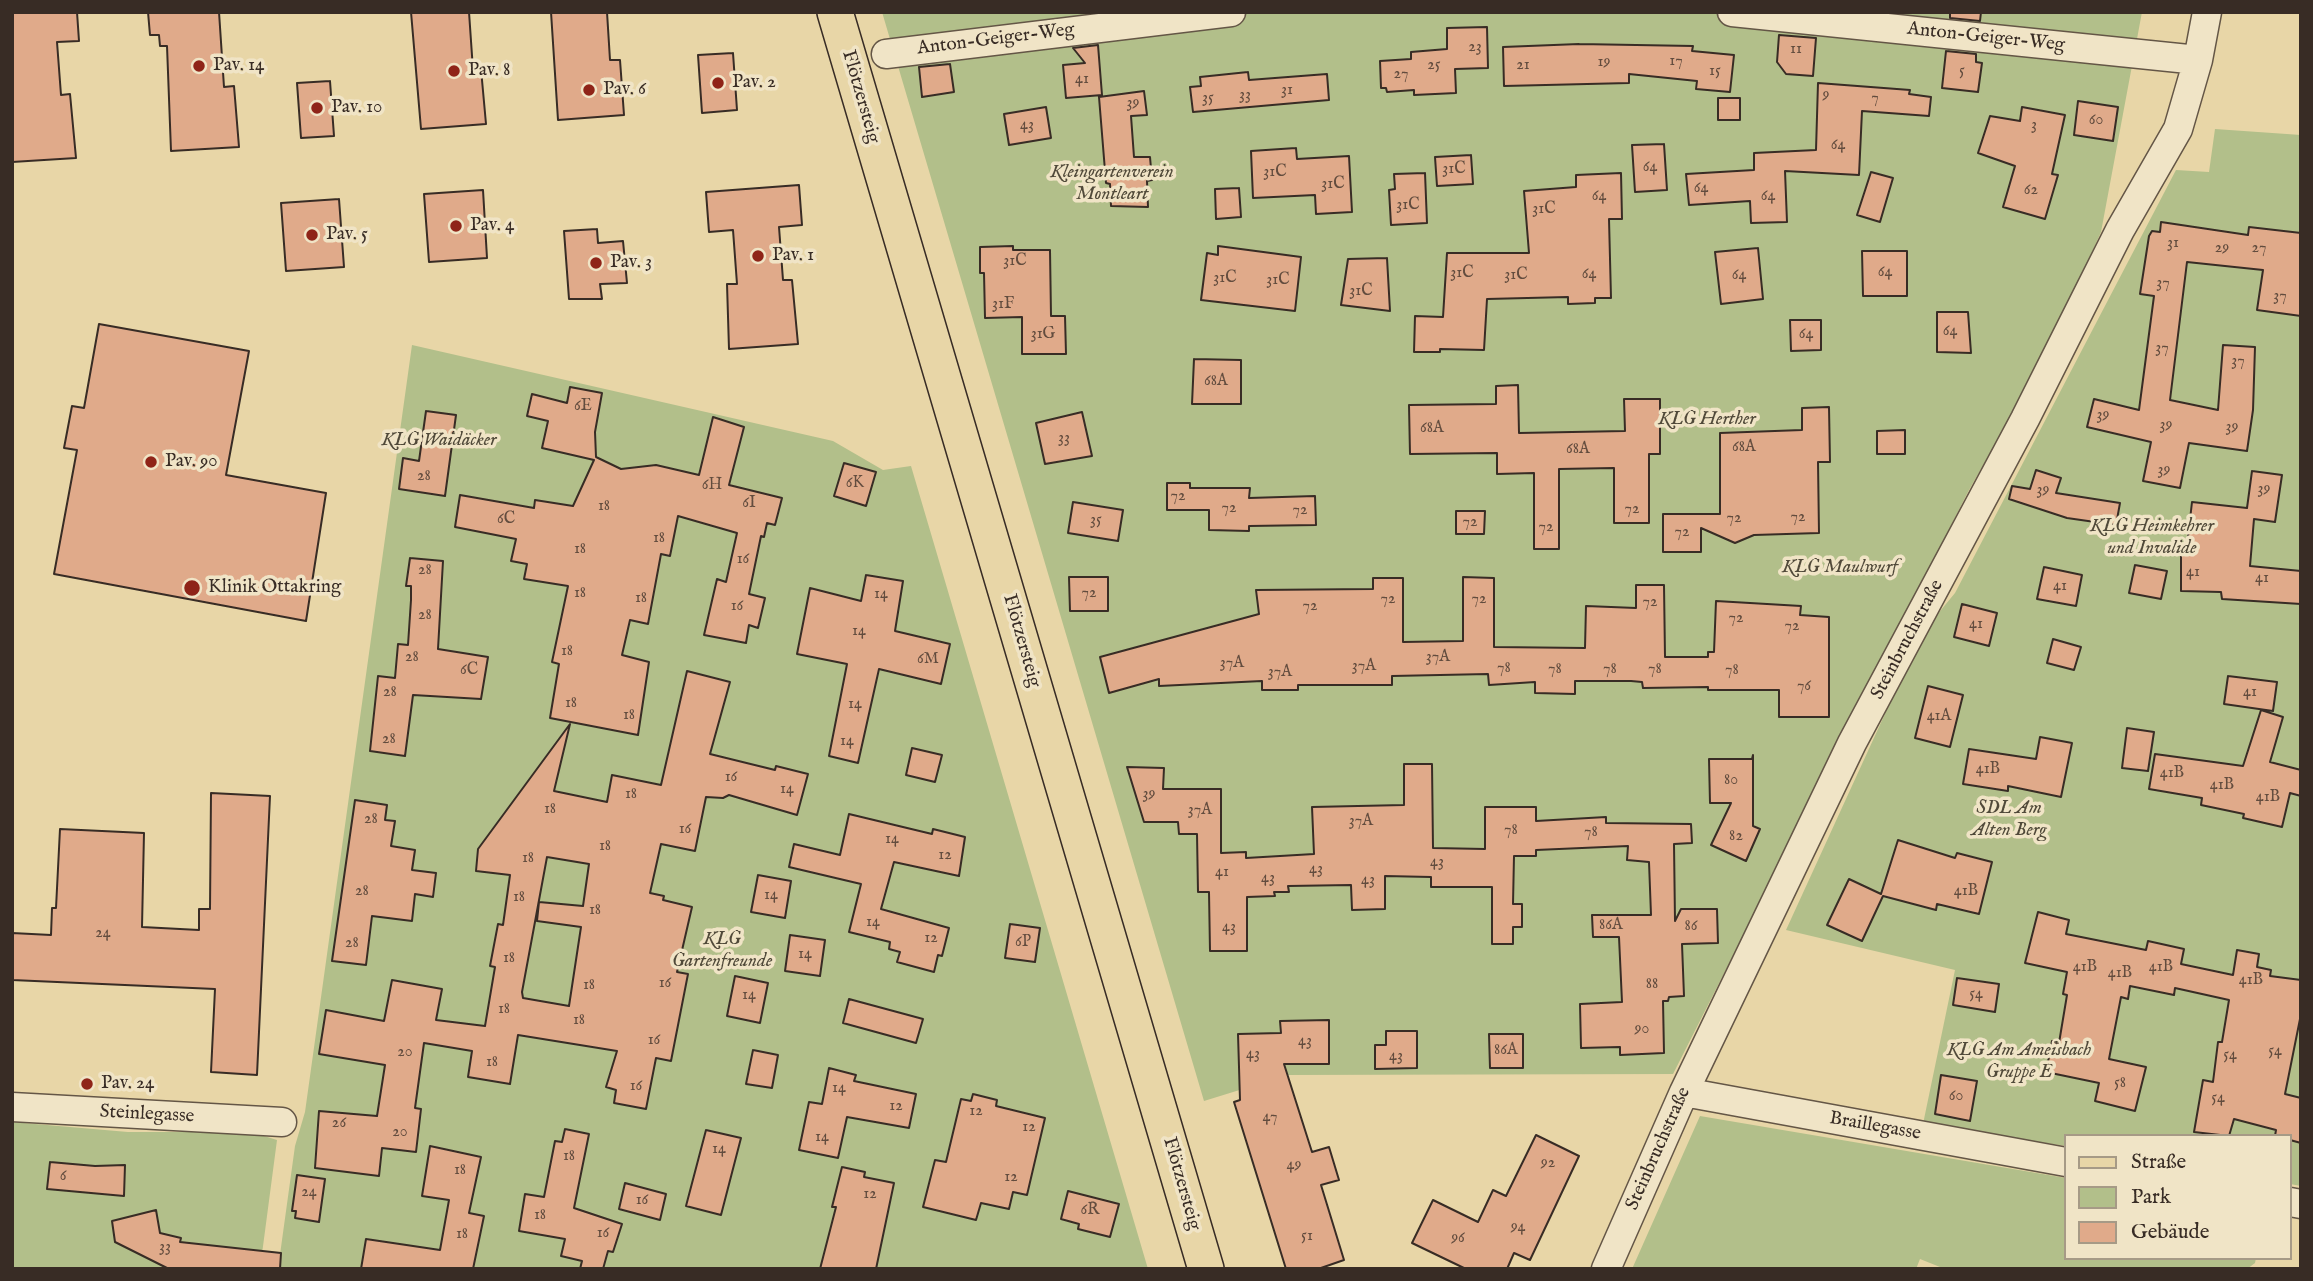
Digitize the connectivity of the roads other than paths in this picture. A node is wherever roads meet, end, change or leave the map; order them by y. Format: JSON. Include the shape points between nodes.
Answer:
{"nodes":[{"id":1,"x":835,"y":12,"type":"edge"},
{"id":2,"x":1231,"y":12,"type":"edge"},
{"id":3,"x":1732,"y":12,"type":"edge"},
{"id":4,"x":2207,"y":12,"type":"edge"},
{"id":5,"x":886,"y":54,"type":"dead end"},
{"id":6,"x":2198,"y":60,"type":"junction"},
{"id":7,"x":1684,"y":1092,"type":"junction"},
{"id":8,"x":12,"y":1108,"type":"edge"},
{"id":9,"x":282,"y":1122,"type":"dead end"},
{"id":10,"x":2064,"y":1162,"type":"edge"},
{"id":11,"x":1206,"y":1269,"type":"edge"},
{"id":12,"x":1606,"y":1269,"type":"edge"}],
"edges":[{"from":1,"to":11,"type":"main road","name":"Flötzersteig"},
{"from":2,"to":5,"type":"street","name":"Anton-Geiger-Weg"},
{"from":3,"to":6,"type":"street","name":"Anton-Geiger-Weg"},
{"from":4,"to":6,"type":"street","name":"Steinbruchstraße"},
{"from":6,"to":7,"type":"street","name":"Steinbruchstraße","via":[[2178,129],[2120,230],[1852,743]]},
{"from":7,"to":10,"type":"street","name":"Braillegasse"},
{"from":7,"to":12,"type":"street","name":"Steinbruchstraße"},
{"from":8,"to":9,"type":"street","name":"Steinlegasse"}]}
